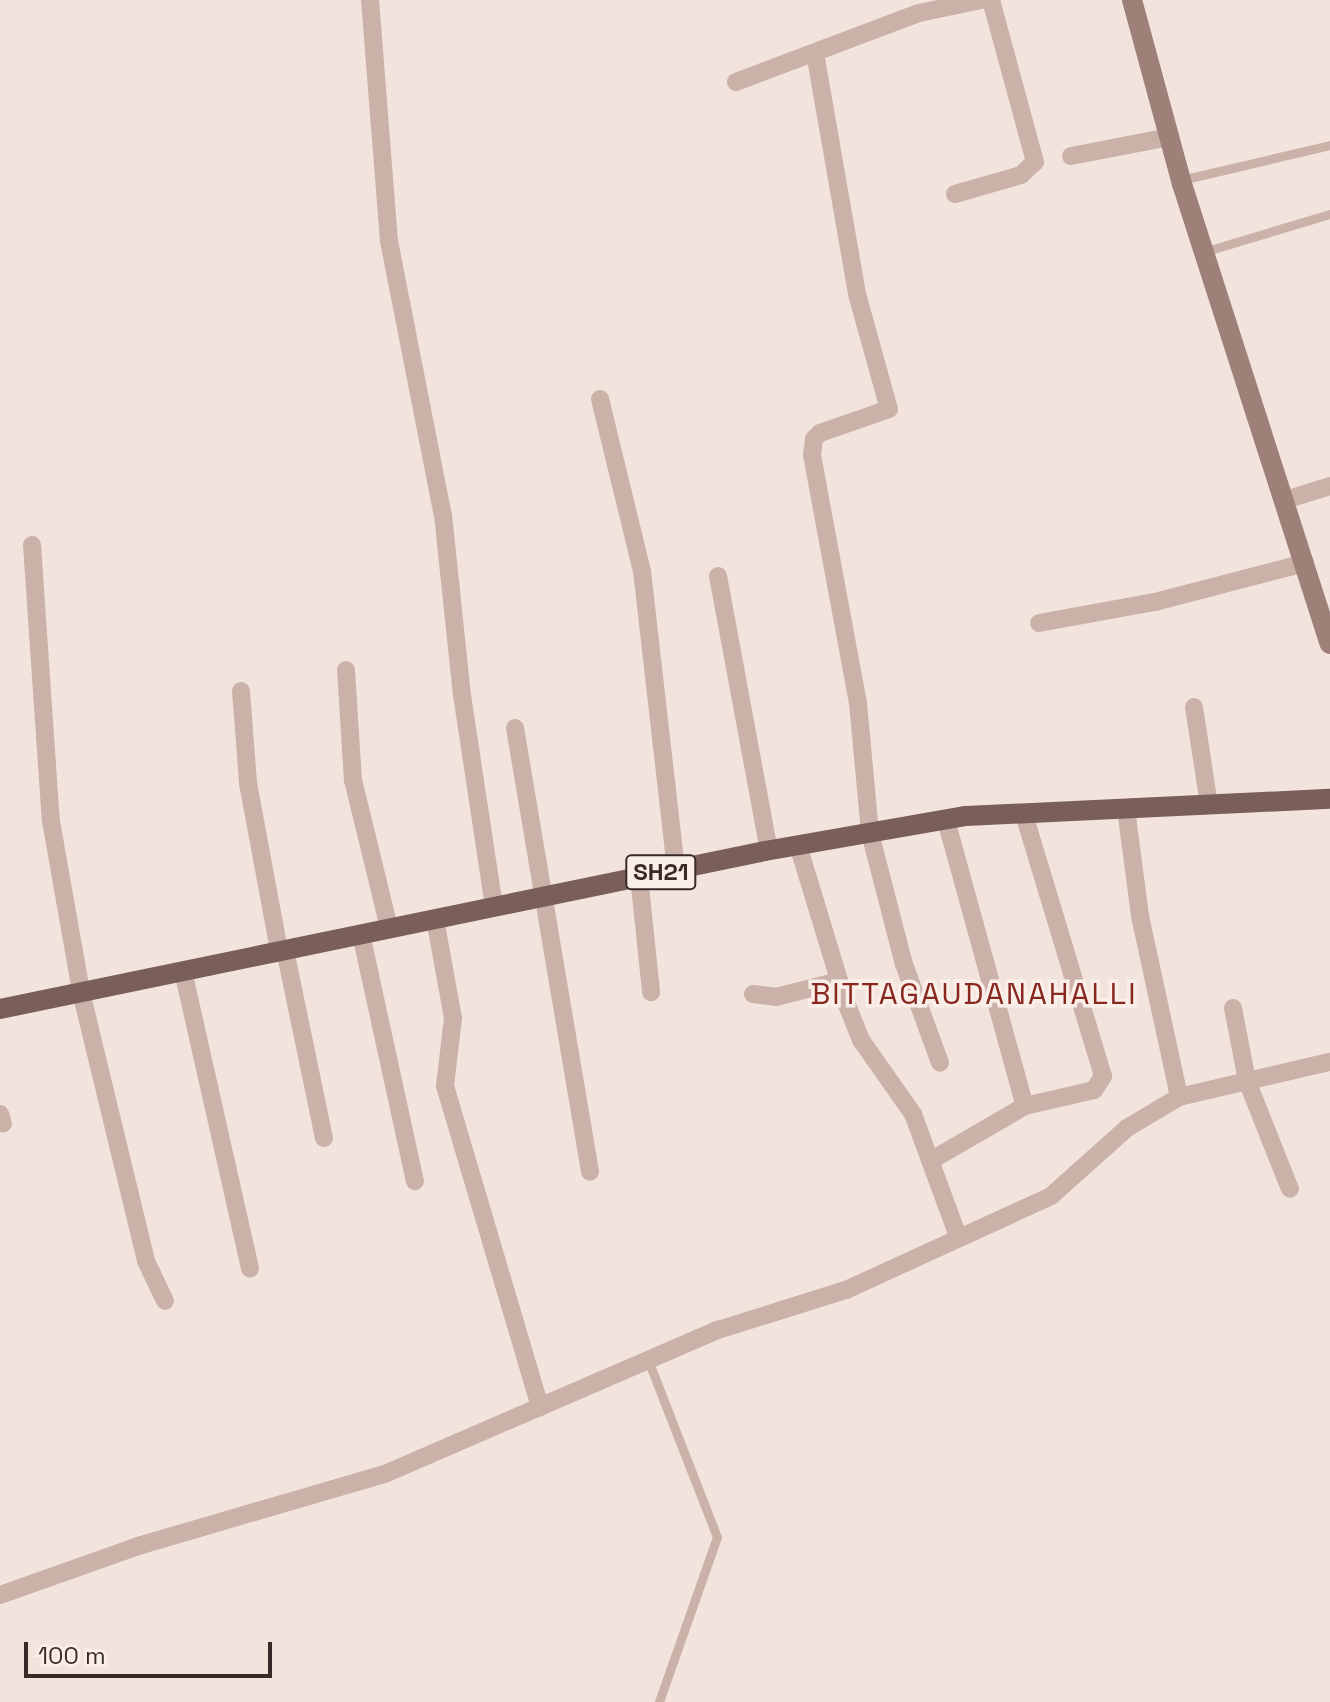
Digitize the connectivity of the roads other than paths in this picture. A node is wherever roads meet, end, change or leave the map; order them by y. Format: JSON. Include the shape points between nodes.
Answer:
{"nodes":[{"id":1,"x":370,"y":0,"type":"edge"},
{"id":2,"x":982,"y":0,"type":"edge"},
{"id":3,"x":991,"y":0,"type":"edge"},
{"id":4,"x":1132,"y":0,"type":"edge"},
{"id":5,"x":815,"y":53,"type":"junction"},
{"id":6,"x":736,"y":82,"type":"dead end"},
{"id":7,"x":1170,"y":137,"type":"junction"},
{"id":8,"x":1330,"y":145,"type":"edge"},
{"id":9,"x":1071,"y":156,"type":"dead end"},
{"id":10,"x":1181,"y":180,"type":"junction"},
{"id":11,"x":955,"y":194,"type":"dead end"},
{"id":12,"x":1330,"y":214,"type":"edge"},
{"id":13,"x":1203,"y":252,"type":"junction"},
{"id":14,"x":600,"y":399,"type":"dead end"},
{"id":15,"x":1330,"y":486,"type":"edge"},
{"id":16,"x":1285,"y":500,"type":"junction"},
{"id":17,"x":32,"y":545,"type":"dead end"},
{"id":18,"x":1305,"y":563,"type":"junction"},
{"id":19,"x":718,"y":576,"type":"dead end"},
{"id":20,"x":1039,"y":623,"type":"dead end"},
{"id":21,"x":1330,"y":644,"type":"edge"},
{"id":22,"x":346,"y":670,"type":"dead end"},
{"id":23,"x":241,"y":691,"type":"dead end"},
{"id":24,"x":1194,"y":707,"type":"dead end"},
{"id":25,"x":515,"y":728,"type":"dead end"},
{"id":26,"x":1330,"y":799,"type":"edge"},
{"id":27,"x":1209,"y":805,"type":"junction"},
{"id":28,"x":1126,"y":809,"type":"junction"},
{"id":29,"x":1024,"y":814,"type":"junction"},
{"id":30,"x":946,"y":820,"type":"junction"},
{"id":31,"x":870,"y":833,"type":"junction"},
{"id":32,"x":798,"y":845,"type":"junction"},
{"id":33,"x":769,"y":850,"type":"junction"},
{"id":34,"x":676,"y":869,"type":"junction"},
{"id":35,"x":639,"y":877,"type":"junction"},
{"id":36,"x":546,"y":896,"type":"junction"},
{"id":37,"x":494,"y":907,"type":"junction"},
{"id":38,"x":435,"y":919,"type":"junction"},
{"id":39,"x":389,"y":928,"type":"junction"},
{"id":40,"x":361,"y":934,"type":"junction"},
{"id":41,"x":282,"y":950,"type":"junction"},
{"id":42,"x":183,"y":971,"type":"junction"},
{"id":43,"x":839,"y":981,"type":"junction"},
{"id":44,"x":81,"y":992,"type":"junction"},
{"id":45,"x":651,"y":992,"type":"dead end"},
{"id":46,"x":753,"y":994,"type":"dead end"},
{"id":47,"x":1233,"y":1008,"type":"dead end"},
{"id":48,"x":0,"y":1009,"type":"edge"},
{"id":49,"x":1330,"y":1062,"type":"edge"},
{"id":50,"x":940,"y":1063,"type":"dead end"},
{"id":51,"x":1247,"y":1081,"type":"junction"},
{"id":52,"x":1179,"y":1097,"type":"junction"},
{"id":53,"x":1025,"y":1106,"type":"junction"},
{"id":54,"x":324,"y":1138,"type":"dead end"},
{"id":55,"x":930,"y":1161,"type":"junction"},
{"id":56,"x":590,"y":1172,"type":"dead end"},
{"id":57,"x":415,"y":1181,"type":"dead end"},
{"id":58,"x":1290,"y":1189,"type":"dead end"},
{"id":59,"x":958,"y":1236,"type":"junction"},
{"id":60,"x":250,"y":1269,"type":"dead end"},
{"id":61,"x":165,"y":1301,"type":"dead end"},
{"id":62,"x":648,"y":1360,"type":"junction"},
{"id":63,"x":540,"y":1407,"type":"junction"},
{"id":64,"x":0,"y":1595,"type":"edge"},
{"id":65,"x":659,"y":1702,"type":"edge"}],
"edges":[{"from":1,"to":37,"type":"street","via":[[388,231],[443,515],[462,695]]},
{"from":2,"to":5,"type":"street","via":[[919,13]]},
{"from":3,"to":11,"type":"street","via":[[1035,162],[1021,175]]},
{"from":4,"to":7,"type":"street"},
{"from":5,"to":6,"type":"street"},
{"from":5,"to":31,"type":"street","via":[[857,294],[889,409],[820,433],[812,445],[858,703]]},
{"from":7,"to":9,"type":"street"},
{"from":7,"to":10,"type":"street"},
{"from":8,"to":10,"type":"lane"},
{"from":10,"to":13,"type":"street"},
{"from":12,"to":13,"type":"lane"},
{"from":13,"to":16,"type":"street"},
{"from":14,"to":34,"type":"street","via":[[642,571]]},
{"from":15,"to":16,"type":"street"},
{"from":16,"to":18,"type":"street"},
{"from":17,"to":44,"type":"street","via":[[51,821]]},
{"from":18,"to":20,"type":"street","via":[[1155,602]]},
{"from":18,"to":21,"type":"street"},
{"from":19,"to":33,"type":"street"},
{"from":22,"to":39,"type":"street","via":[[353,780]]},
{"from":23,"to":41,"type":"street","via":[[248,783]]},
{"from":24,"to":27,"type":"street"},
{"from":25,"to":36,"type":"street"},
{"from":26,"to":27,"type":"main road","number":"SH21"},
{"from":27,"to":28,"type":"main road","number":"SH21"},
{"from":28,"to":29,"type":"main road","number":"SH21"},
{"from":28,"to":52,"type":"street","via":[[1140,916]]},
{"from":29,"to":30,"type":"main road","number":"SH21"},
{"from":29,"to":53,"type":"street","via":[[1103,1076],[1094,1090]]},
{"from":30,"to":31,"type":"main road","number":"SH21"},
{"from":30,"to":53,"type":"street"},
{"from":31,"to":32,"type":"main road","number":"SH21"},
{"from":31,"to":50,"type":"street","via":[[904,964]]},
{"from":32,"to":33,"type":"main road","number":"SH21"},
{"from":32,"to":43,"type":"street"},
{"from":33,"to":34,"type":"main road","number":"SH21"},
{"from":34,"to":35,"type":"main road","number":"SH21"},
{"from":35,"to":36,"type":"main road","number":"SH21"},
{"from":35,"to":45,"type":"street"},
{"from":36,"to":37,"type":"main road","number":"SH21"},
{"from":36,"to":56,"type":"street"},
{"from":37,"to":38,"type":"main road","number":"SH21"},
{"from":38,"to":39,"type":"main road","number":"SH21"},
{"from":38,"to":63,"type":"street","via":[[453,1018],[445,1086]]},
{"from":39,"to":40,"type":"main road","number":"SH21"},
{"from":40,"to":41,"type":"main road","number":"SH21"},
{"from":40,"to":57,"type":"street"},
{"from":41,"to":42,"type":"main road","number":"SH21"},
{"from":41,"to":54,"type":"street"},
{"from":42,"to":44,"type":"main road","number":"SH21"},
{"from":42,"to":60,"type":"street"},
{"from":43,"to":46,"type":"street","via":[[776,997]]},
{"from":43,"to":55,"type":"street","via":[[861,1040],[913,1114]]},
{"from":44,"to":48,"type":"main road","number":"SH21"},
{"from":44,"to":61,"type":"street","via":[[146,1261]]},
{"from":47,"to":51,"type":"street"},
{"from":49,"to":51,"type":"street"},
{"from":51,"to":52,"type":"street"},
{"from":51,"to":58,"type":"street"},
{"from":52,"to":59,"type":"street","via":[[1127,1128],[1051,1196]]},
{"from":53,"to":55,"type":"street"},
{"from":55,"to":59,"type":"street"},
{"from":59,"to":62,"type":"street","via":[[846,1290],[726,1327]]},
{"from":62,"to":63,"type":"street"},
{"from":62,"to":65,"type":"lane","via":[[717,1537]]},
{"from":63,"to":64,"type":"street","via":[[387,1473],[138,1546]]}]}
